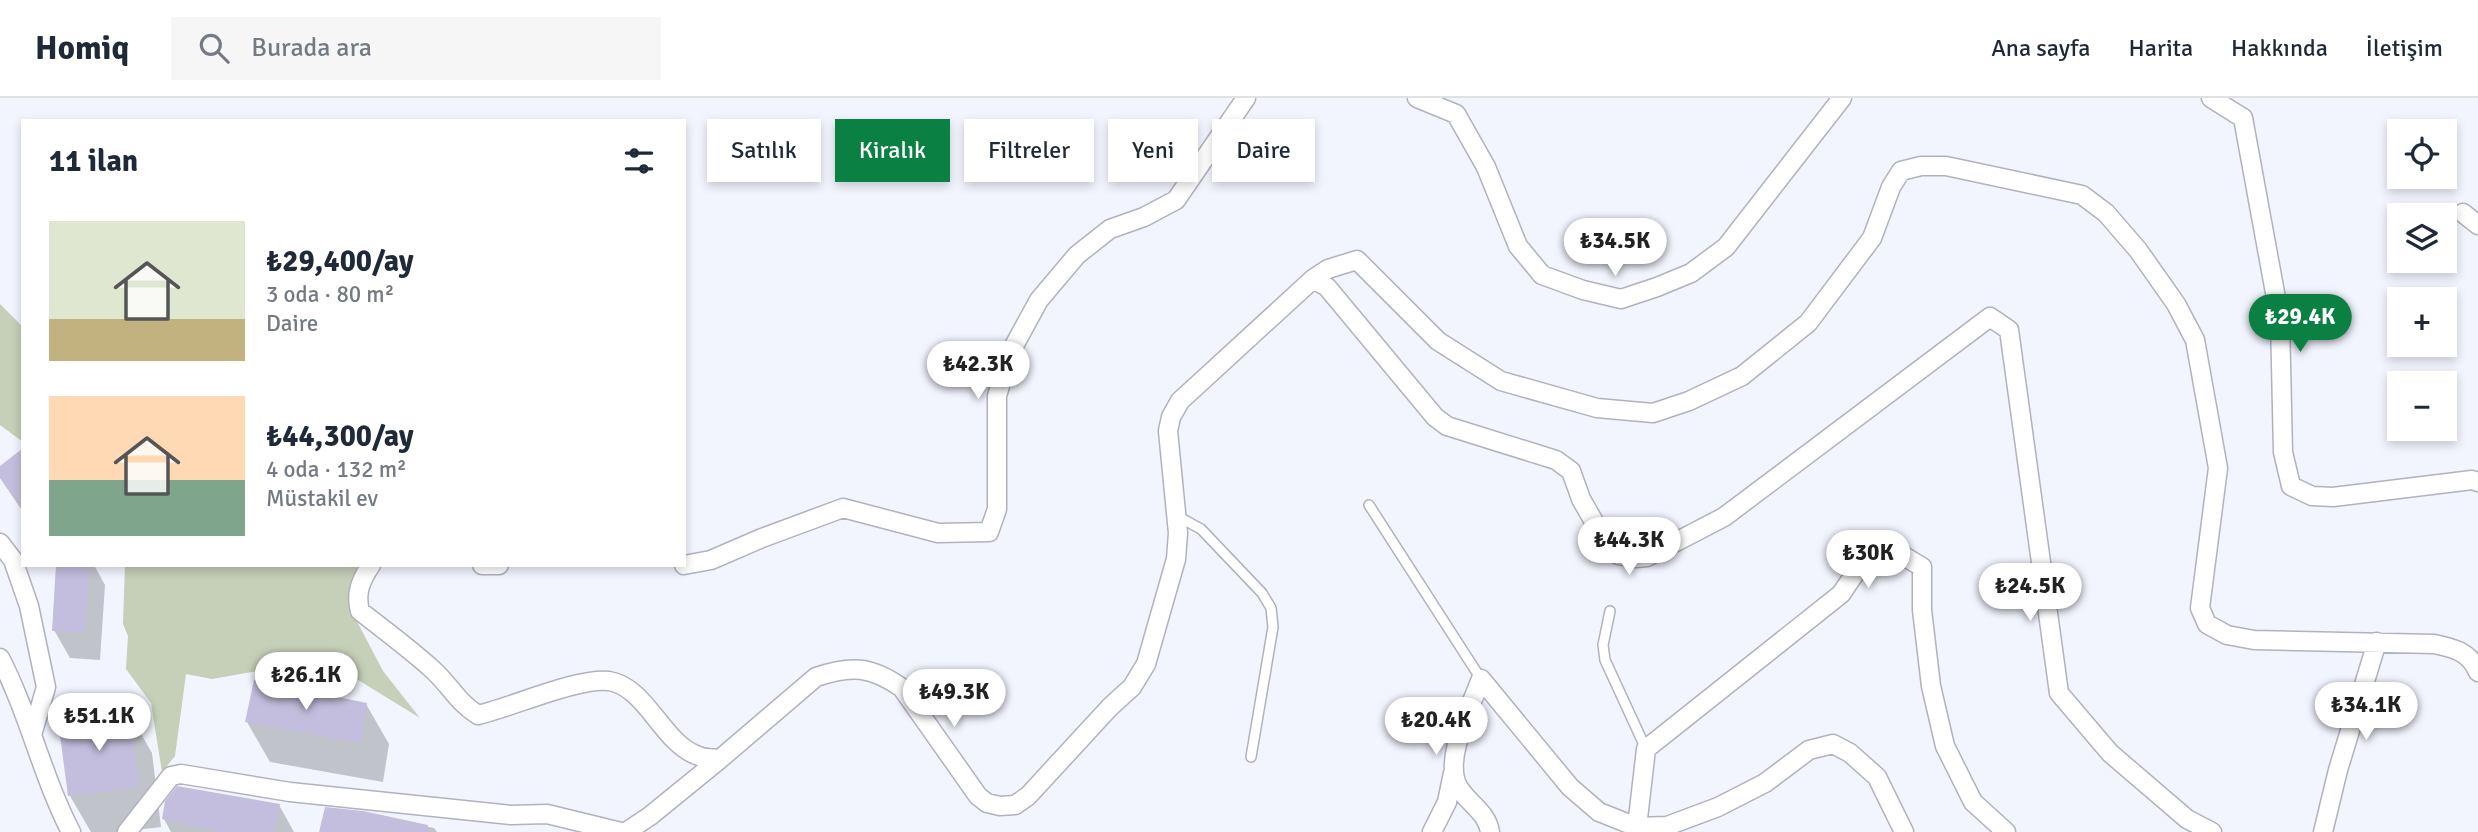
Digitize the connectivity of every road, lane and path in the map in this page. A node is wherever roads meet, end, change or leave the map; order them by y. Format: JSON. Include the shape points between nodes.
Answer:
{"nodes":[{"id":1,"x":1246,"y":98,"type":"edge"},
{"id":2,"x":1417,"y":98,"type":"edge"},
{"id":3,"x":1842,"y":98,"type":"edge"},
{"id":4,"x":2211,"y":98,"type":"edge"},
{"id":5,"x":2463,"y":213,"type":"dead end"},
{"id":6,"x":2478,"y":225,"type":"edge"},
{"id":7,"x":1314,"y":279,"type":"junction"},
{"id":8,"x":2478,"y":482,"type":"edge"},
{"id":9,"x":1369,"y":505,"type":"dead end"},
{"id":10,"x":1177,"y":516,"type":"junction"},
{"id":11,"x":0,"y":543,"type":"edge"},
{"id":12,"x":686,"y":565,"type":"edge"},
{"id":13,"x":370,"y":567,"type":"edge"},
{"id":14,"x":1610,"y":611,"type":"dead end"},
{"id":15,"x":2377,"y":642,"type":"junction"},
{"id":16,"x":0,"y":658,"type":"edge"},
{"id":17,"x":2478,"y":672,"type":"edge"},
{"id":18,"x":1481,"y":679,"type":"junction"},
{"id":19,"x":32,"y":736,"type":"junction"},
{"id":20,"x":1646,"y":749,"type":"junction"},
{"id":21,"x":1251,"y":757,"type":"dead end"},
{"id":22,"x":720,"y":759,"type":"junction"},
{"id":23,"x":1453,"y":770,"type":"junction"},
{"id":24,"x":1637,"y":827,"type":"junction"},
{"id":25,"x":71,"y":832,"type":"edge"},
{"id":26,"x":127,"y":832,"type":"edge"},
{"id":27,"x":624,"y":832,"type":"edge"},
{"id":28,"x":1432,"y":832,"type":"edge"},
{"id":29,"x":1490,"y":832,"type":"edge"},
{"id":30,"x":1904,"y":832,"type":"edge"},
{"id":31,"x":2006,"y":832,"type":"edge"},
{"id":32,"x":2212,"y":832,"type":"edge"},
{"id":33,"x":2323,"y":832,"type":"edge"}],
"edges":[{"from":1,"to":12,"type":"street","via":[[1176,200],[1110,229],[1077,255],[1039,300],[1009,355],[997,396],[997,509],[989,532],[938,533],[843,508],[711,560]]},
{"from":2,"to":3,"type":"street","via":[[1456,114],[1486,167],[1518,246],[1542,275],[1621,299],[1691,273],[1726,247]]},
{"from":4,"to":8,"type":"street","via":[[2243,118],[2280,320],[2283,452],[2291,486],[2312,496],[2333,496]]},
{"from":5,"to":6,"type":"street"},
{"from":7,"to":10,"type":"street","via":[[1180,401],[1168,431]]},
{"from":7,"to":15,"type":"street","via":[[1357,260],[1438,341],[1501,381],[1597,408],[1653,413],[1742,376],[1808,323],[1872,238],[1891,187],[1902,171],[1946,166],[2082,195],[2106,213],[2138,250],[2195,340],[2218,468],[2200,608],[2207,624],[2227,635],[2254,640]]},
{"from":7,"to":32,"type":"street","via":[[1327,287],[1435,417],[1447,426],[1556,460],[1571,471],[1605,541],[1618,555],[1636,558],[1647,557],[1724,517],[1990,317],[2009,330],[2059,692],[2110,753],[2187,819]]},
{"from":9,"to":18,"type":"lane"},
{"from":10,"to":21,"type":"lane","via":[[1201,529],[1271,608],[1273,627]]},
{"from":10,"to":22,"type":"street","via":[[1176,559],[1146,664],[1040,785],[1015,805],[987,803],[978,796],[902,688],[870,670],[834,671],[816,677]]},
{"from":11,"to":19,"type":"street","via":[[13,560],[29,606],[46,687]]},
{"from":13,"to":22,"type":"street","via":[[359,589],[360,611],[432,669],[463,705],[478,715],[584,682],[608,681],[626,687],[685,750]]},
{"from":14,"to":20,"type":"lane","via":[[1603,645],[1605,660]]},
{"from":15,"to":17,"type":"street","via":[[2456,648],[2474,662]]},
{"from":15,"to":33,"type":"street"},
{"from":16,"to":19,"type":"street"},
{"from":18,"to":23,"type":"street"},
{"from":18,"to":24,"type":"street","via":[[1570,787],[1599,812]]},
{"from":19,"to":25,"type":"street","via":[[56,805]]},
{"from":20,"to":24,"type":"street"},
{"from":20,"to":31,"type":"street","via":[[1841,593],[1860,566],[1897,552],[1922,567],[1931,686],[1945,746],[1973,802]]},
{"from":22,"to":27,"type":"street"},
{"from":23,"to":28,"type":"street","via":[[1447,802]]},
{"from":23,"to":29,"type":"street","via":[[1459,788],[1480,810]]},
{"from":24,"to":30,"type":"street","via":[[1667,826],[1718,807],[1765,783],[1809,750],[1833,744],[1877,777]]},
{"from":26,"to":27,"type":"street","via":[[171,776],[181,774],[290,792],[511,815],[547,814]]}]}
